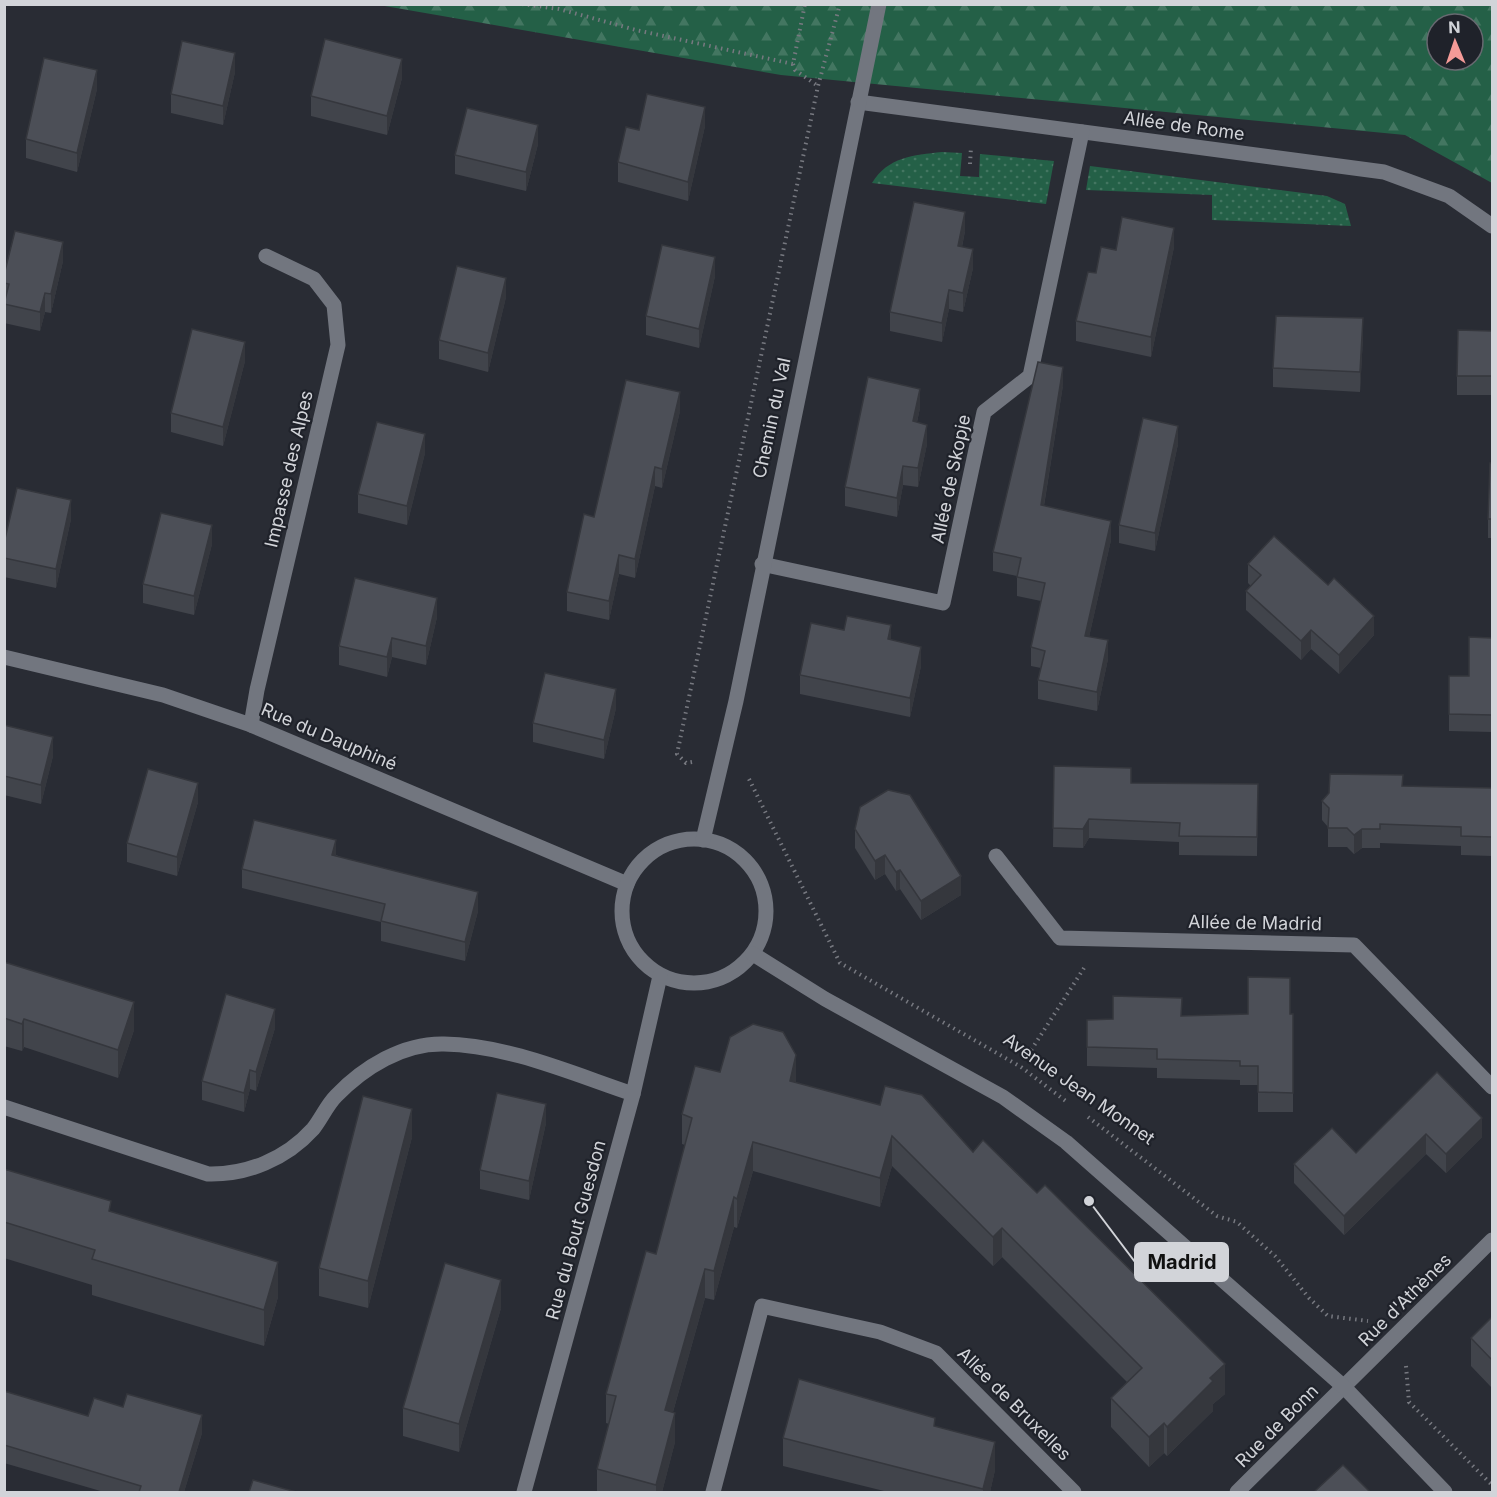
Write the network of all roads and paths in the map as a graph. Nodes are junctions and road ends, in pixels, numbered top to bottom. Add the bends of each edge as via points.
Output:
1 (522, 4) edge
2 (805, 4) edge
3 (840, 4) edge
4 (879, 4) edge
5 (793, 64) junction
6 (818, 86) junction
7 (858, 102) junction
8 (1082, 132) junction
9 (971, 143) dead end
10 (970, 164) dead end
11 (1492, 226) edge
12 (266, 256) dead end
13 (762, 564) junction
14 (4, 657) edge
15 (251, 725) junction
16 (686, 763) dead end
17 (744, 769) dead end
18 (703, 840) junction
19 (996, 856) dead end
20 (627, 884) junction
21 (1102, 939) junction
22 (753, 954) junction
23 (660, 976) junction
24 (1028, 1055) dead end
25 (1492, 1087) edge
26 (633, 1094) junction
27 (4, 1107) edge
28 (1075, 1108) dead end
29 (1084, 1114) dead end
30 (1492, 1240) edge
31 (1379, 1322) dead end
32 (1406, 1361) dead end
33 (1344, 1387) junction
34 (1492, 1485) edge
35 (524, 1492) edge
36 (713, 1492) edge
37 (1074, 1492) edge
38 (1237, 1492) edge
39 (1444, 1492) edge

1 - 5 path via 560,9
2 - 5 path
3 - 6 path
4 - 7 street, Chemin du Val
5 - 6 path via 795,70
6 - 16 path via 677,754
7 - 8 street, Allée de Rome
7 - 13 street, Chemin du Val
8 - 11 street, Allée de Rome via 1384,172 1449,196
8 - 13 street, Allée de Skopje via 1030,376 984,412 943,603
9 - 10 path
12 - 15 street, Impasse des Alpes via 314,279 334,305 338,345
13 - 18 street, Chemin du Val via 736,701
14 - 15 street, Rue du Dauphiné via 163,695
15 - 20 street, Rue du Dauphiné
17 - 28 path, Avenue Jean Monnet via 840,963 1021,1067
18 - 20 street via 684,840 659,848 642,861
18 - 22 street via 725,845 745,860 758,877 766,898 766,927
19 - 21 street, Allée de Madrid via 1060,938
20 - 23 street via 622,908 625,934 640,959
21 - 24 path
21 - 25 street, Allée de Madrid via 1354,945
22 - 23 street via 725,977 701,984
22 - 33 street via 825,999 1003,1098 1066,1142
23 - 26 street, Rue du Bout Guesdon
26 - 27 street via 531,1060 477,1048 443,1044 399,1052 369,1067 335,1096 312,1130 275,1160 233,1175 208,1174
26 - 35 street, Rue du Bout Guesdon
29 - 31 path, Avenue Jean Monnet via 1217,1215 1237,1222 1275,1256 1328,1316
30 - 33 street, Rue d'Athènes
32 - 34 path via 1409,1402
33 - 38 street, Rue de Bonn
33 - 39 street
36 - 37 street, Allée de Bruxelles via 762,1306 880,1332 936,1353

